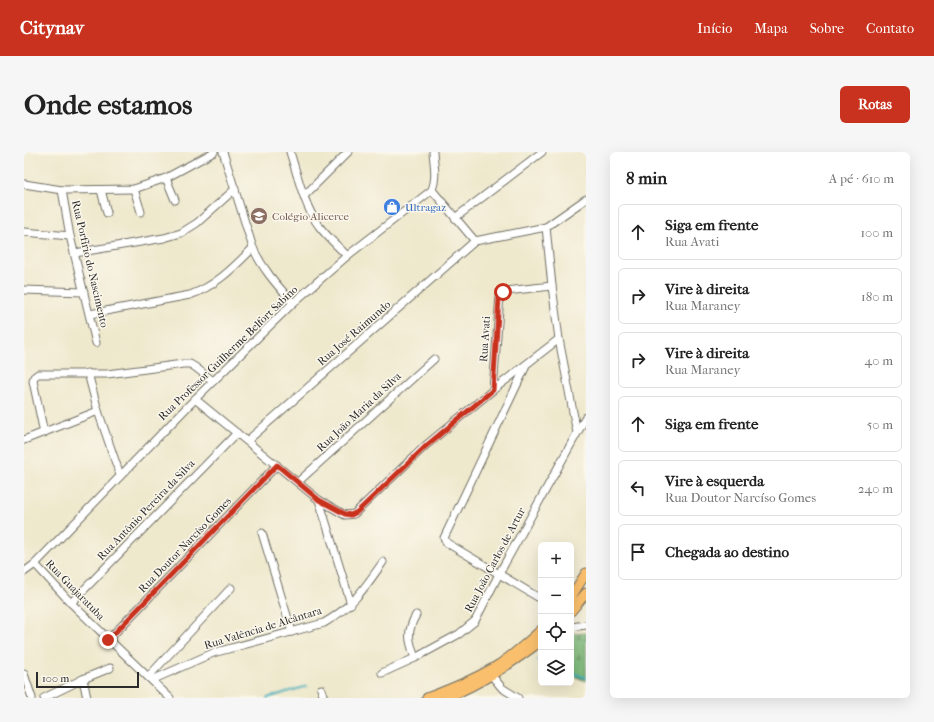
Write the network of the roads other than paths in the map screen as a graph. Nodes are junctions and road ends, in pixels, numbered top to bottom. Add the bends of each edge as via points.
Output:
1 (214, 152) edge
2 (223, 152) edge
3 (290, 152) edge
4 (348, 152) edge
5 (433, 152) edge
6 (542, 152) edge
7 (166, 178) junction
8 (24, 184) edge
9 (235, 188) junction
10 (134, 189) junction
11 (62, 190) junction
12 (101, 190) junction
13 (432, 190) junction
14 (305, 195) junction
15 (586, 199) edge
16 (175, 200) dead end
17 (141, 212) dead end
18 (107, 213) dead end
19 (455, 218) junction
20 (546, 227) junction
21 (24, 232) edge
22 (70, 236) junction
23 (475, 241) junction
24 (253, 248) junction
25 (75, 253) junction
26 (347, 256) junction
27 (552, 286) junction
28 (24, 290) edge
29 (84, 292) junction
30 (294, 303) junction
31 (90, 314) junction
32 (559, 339) junction
33 (96, 343) dead end
34 (434, 358) dead end
35 (525, 366) junction
36 (88, 373) junction
37 (213, 381) junction
38 (493, 390) junction
39 (195, 399) junction
40 (98, 411) junction
41 (586, 417) edge
42 (44, 433) junction
43 (237, 433) junction
44 (577, 433) junction
45 (24, 440) edge
46 (247, 441) junction
47 (277, 465) junction
48 (120, 475) junction
49 (298, 482) junction
50 (319, 500) junction
51 (262, 533) dead end
52 (383, 562) dead end
53 (35, 564) junction
54 (24, 572) edge
55 (586, 573) edge
56 (499, 574) junction
57 (231, 588) dead end
58 (574, 592) edge
59 (574, 594) edge
60 (586, 594) edge
61 (538, 597) edge
62 (71, 603) junction
63 (351, 604) junction
64 (574, 608) edge
65 (416, 615) dead end
66 (586, 625) edge
67 (574, 627) edge
68 (292, 632) junction
69 (538, 633) edge
70 (108, 640) junction
71 (538, 643) edge
72 (415, 658) junction
73 (110, 668) dead end
74 (382, 673) dead end
75 (24, 674) edge
76 (492, 676) junction
77 (150, 678) junction
78 (83, 679) junction
79 (321, 689) dead end
80 (32, 698) edge
81 (44, 698) edge
82 (87, 698) edge
83 (170, 698) edge
84 (324, 698) edge
85 (427, 698) edge
86 (446, 698) edge
87 (518, 698) edge

1 - 7 street
2 - 9 street
3 - 14 street
4 - 14 street
5 - 13 street via 436,175
6 - 19 street
7 - 10 street
7 - 16 street
8 - 11 street
9 - 24 street
9 - 25 street via 197,223 181,233
10 - 12 street
10 - 17 street
11 - 12 street
11 - 22 street, Rua Porfírio do Nascimento
12 - 18 street
13 - 19 street
13 - 26 street, Rua Professor Guilherme Belfort Sabino
14 - 26 street via 319,226
15 - 20 street
19 - 23 street
20 - 23 street
20 - 27 street
21 - 22 street
22 - 25 street, Rua Porfírio do Nascimento
23 - 46 street, Rua José Raimundo
24 - 30 street via 261,264
24 - 31 street via 215,283 199,292
25 - 29 street, Rua Porfírio do Nascimento
26 - 30 street, Rua Professor Guilherme Belfort Sabino
27 - 32 street
27 - 38 street, Rua Avati via 506,291 500,296
28 - 29 street
29 - 31 street, Rua Porfírio do Nascimento
30 - 37 street, Rua Professor Guilherme Belfort Sabino
31 - 33 street, Rua Porfírio do Nascimento
32 - 35 street
32 - 44 street
34 - 49 street, Rua João Maria da Silva
35 - 38 street
35 - 56 street via 444,536 447,543
36 - 37 street via 125,372 190,364
36 - 40 street
36 - 42 street via 38,374 34,377
37 - 39 street, Rua Professor Guilherme Belfort Sabino
38 - 50 street via 426,446 354,514 345,514
39 - 43 street
39 - 48 street, Rua Professor Guilherme Belfort Sabino
40 - 42 street
40 - 48 street
41 - 44 street, Rua João Carlos de Artur
42 - 45 street
43 - 46 street
43 - 62 street, Rua Antônio Pereira da Silva
44 - 56 street, Rua João Carlos de Artur
46 - 47 street
47 - 49 street
47 - 70 street, Rua Doutor Narcíso Gomes
48 - 53 street, Rua Professor Guilherme Belfort Sabino
49 - 50 street
50 - 63 street
51 - 68 street
52 - 63 street, Rua Valência de Alcântara
53 - 54 street, Rua Professor Guilherme Belfort Sabino
53 - 62 street, Rua Guajaratuba
55 - 58 main road
56 - 61 street
56 - 72 street, Rua João Carlos de Artur via 475,621 459,634
57 - 77 street
59 - 60 street
60 - 64 main road
62 - 70 street, Rua Guajaratuba
63 - 68 street, Rua Valência de Alcântara via 324,623
65 - 72 street via 408,638
66 - 67 street
68 - 77 street, Rua Valência de Alcântara via 213,653
69 - 85 main road via 499,664
70 - 77 street, Rua Guajaratuba
71 - 76 main road
72 - 74 street, Rua João Carlos de Artur
73 - 78 street
75 - 80 street
76 - 86 main road
76 - 87 street via 502,688
77 - 83 street, Rua Guajaratuba
78 - 81 street
78 - 82 street
79 - 84 street

